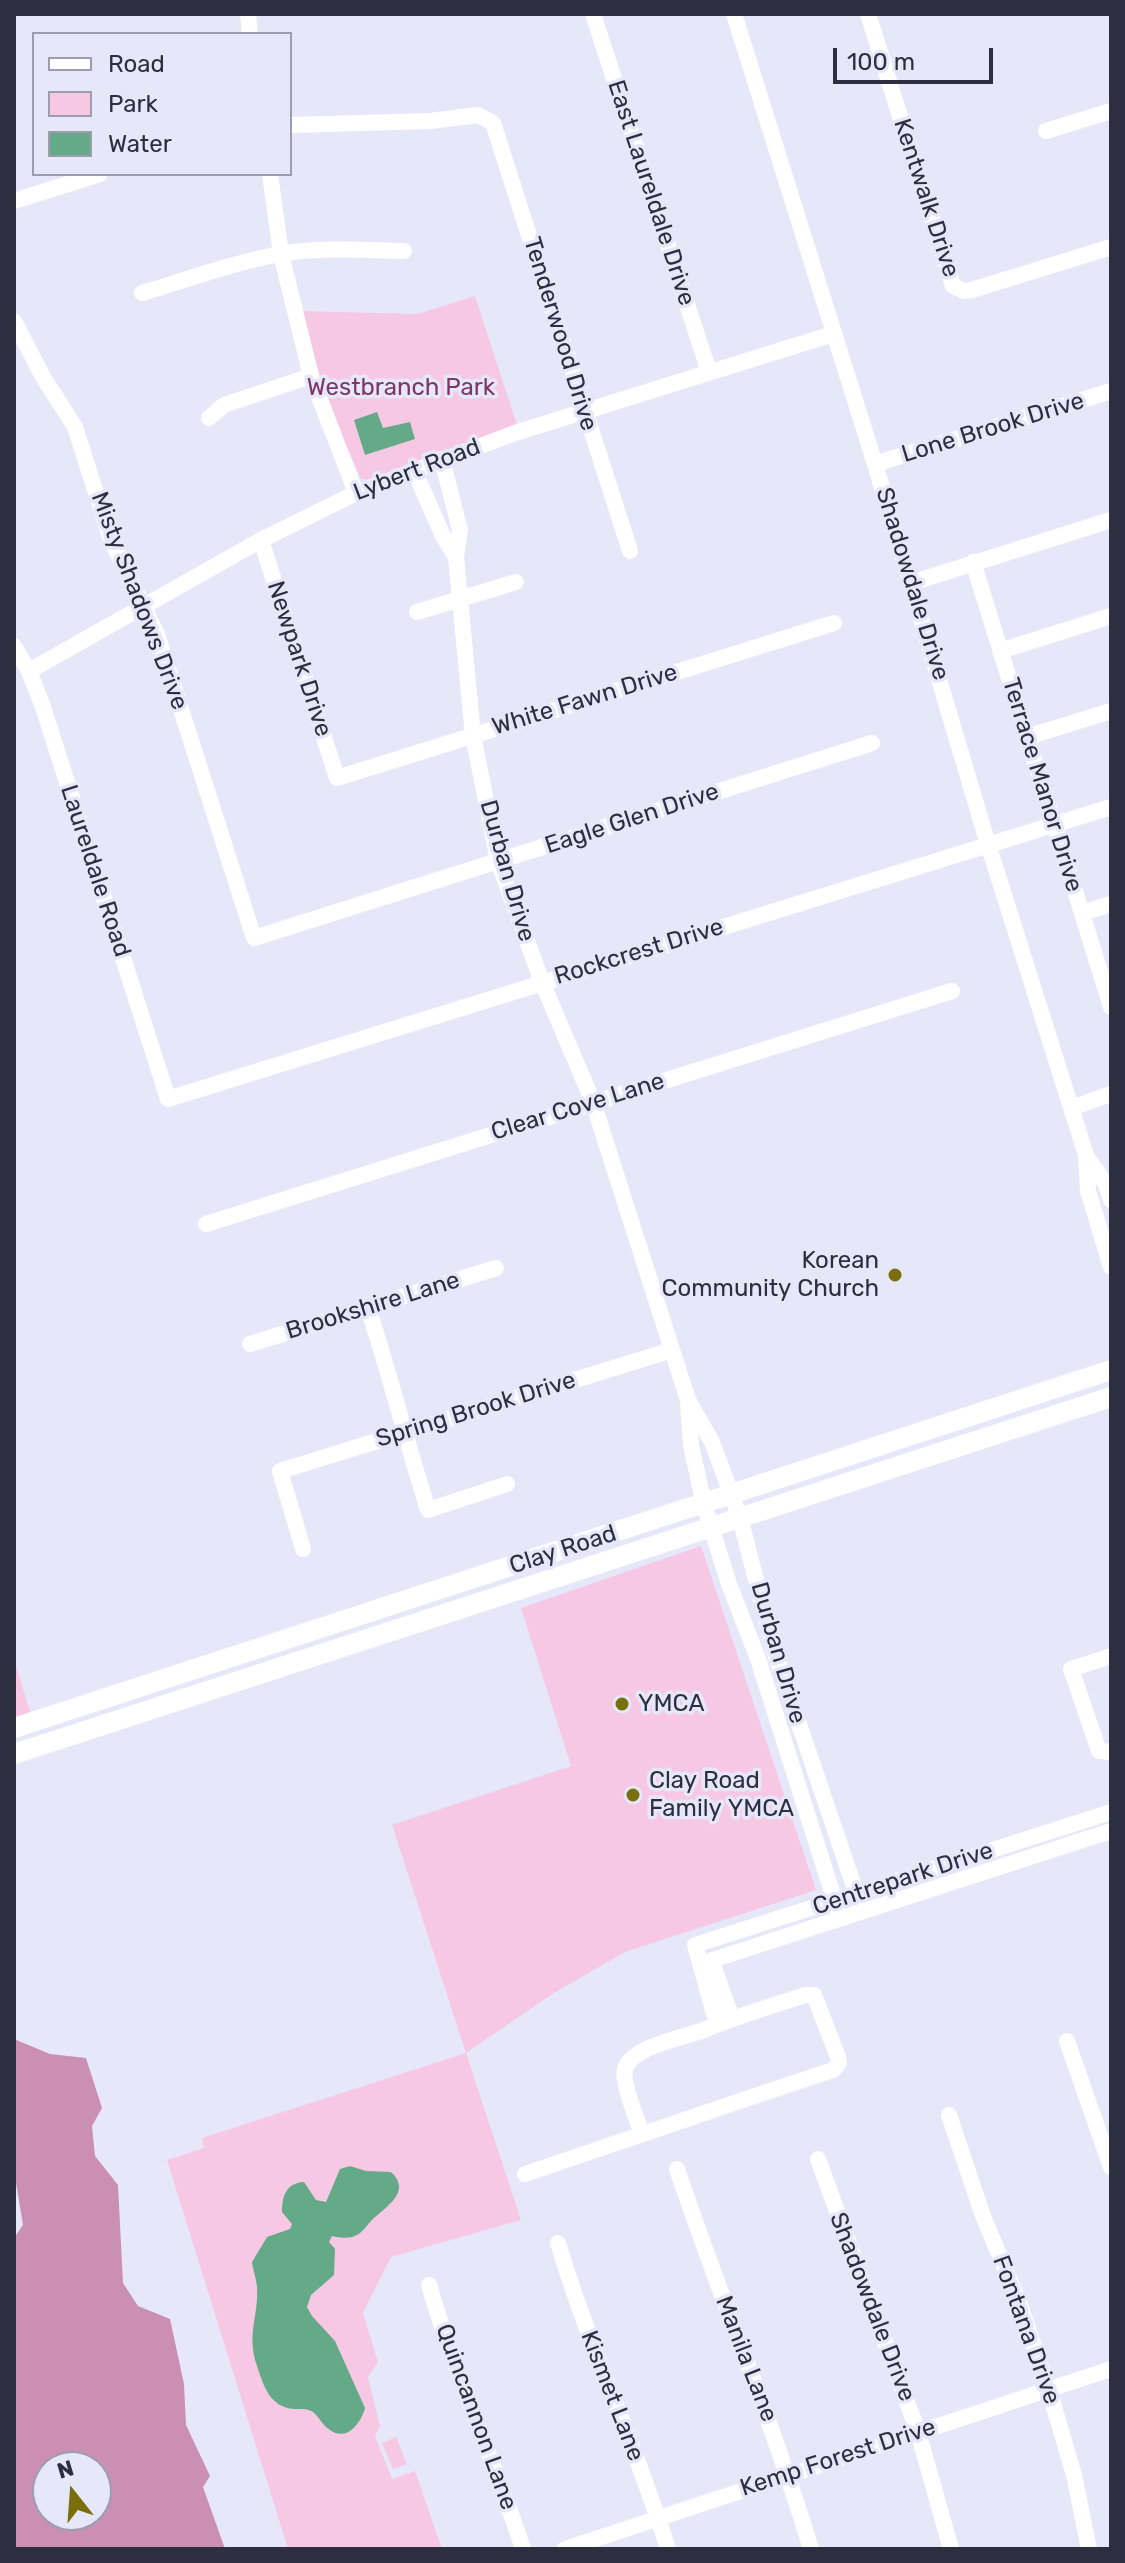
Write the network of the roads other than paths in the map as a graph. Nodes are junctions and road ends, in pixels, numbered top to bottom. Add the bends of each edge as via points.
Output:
1 (593, 14) edge
2 (734, 14) edge
3 (868, 14) edge
4 (1111, 111) edge
5 (292, 125) edge
6 (1046, 131) dead end
7 (94, 176) edge
8 (270, 176) edge
9 (14, 201) edge
10 (1111, 247) edge
11 (404, 251) dead end
12 (281, 254) junction
13 (142, 293) dead end
14 (14, 321) edge
15 (833, 334) junction
16 (709, 372) junction
17 (311, 376) junction
18 (1111, 391) edge
19 (584, 412) junction
20 (209, 418) dead end
21 (442, 459) junction
22 (875, 464) junction
23 (414, 470) junction
24 (356, 493) junction
25 (1111, 520) edge
26 (261, 540) junction
27 (630, 551) dead end
28 (456, 557) junction
29 (973, 562) junction
30 (516, 582) dead end
31 (911, 583) junction
32 (461, 599) junction
33 (143, 608) junction
34 (417, 612) dead end
35 (1111, 616) edge
36 (834, 623) dead end
37 (14, 646) edge
38 (1000, 651) junction
39 (29, 671) junction
40 (1111, 711) edge
41 (473, 736) junction
42 (1027, 737) junction
43 (872, 743) dead end
44 (337, 778) joint
45 (1111, 807) edge
46 (1054, 825) junction
47 (988, 844) junction
48 (498, 861) junction
49 (1111, 904) edge
50 (1082, 913) junction
51 (254, 938) joint
52 (542, 982) junction
53 (952, 991) dead end
54 (1110, 1002) edge
55 (1111, 1094) edge
56 (168, 1099) joint
57 (593, 1102) junction
58 (1071, 1108) junction
59 (1086, 1155) junction
60 (1111, 1200) edge
61 (206, 1224) dead end
62 (1111, 1267) edge
63 (496, 1268) dead end
64 (368, 1308) junction
65 (250, 1344) dead end
66 (672, 1350) junction
67 (1111, 1370) edge
68 (1111, 1397) edge
69 (688, 1400) junction
70 (404, 1431) junction
71 (881, 1447) junction
72 (887, 1470) junction
73 (507, 1484) dead end
74 (732, 1496) junction
75 (704, 1505) junction
76 (740, 1518) junction
77 (711, 1526) junction
78 (303, 1549) dead end
79 (533, 1559) junction
80 (539, 1583) junction
81 (357, 1616) junction
82 (365, 1640) junction
83 (1111, 1656) edge
84 (194, 1668) junction
85 (204, 1692) junction
86 (48, 1717) junction
87 (14, 1728) edge
88 (56, 1740) junction
89 (1105, 1752) edge
90 (14, 1754) edge
91 (1111, 1812) edge
92 (1111, 1831) edge
93 (1006, 1854) junction
94 (859, 1902) junction
95 (837, 1909) junction
96 (706, 1962) junction
97 (723, 2020) junction
98 (1067, 2041) dead end
99 (949, 2115) dead end
100 (642, 2134) junction
101 (818, 2159) dead end
102 (1111, 2167) edge
103 (677, 2169) dead end
104 (525, 2174) dead end
105 (558, 2243) dead end
106 (429, 2285) dead end
107 (1111, 2369) edge
108 (1049, 2390) junction
109 (918, 2432) junction
110 (788, 2474) junction
111 (658, 2519) junction
112 (523, 2549) edge
113 (565, 2549) edge
114 (668, 2549) edge
115 (811, 2549) edge
116 (951, 2549) edge
117 (1089, 2549) edge

1 - 16 street, East Laureldale Drive
2 - 15 street, Shadowdale Drive
3 - 10 street, Kentwalk Drive via 949,278 958,290
4 - 6 street
5 - 19 street, Tenderwood Drive via 478,115 488,119 496,129
7 - 9 street
8 - 12 street
11 - 12 street
12 - 13 street
12 - 17 street
14 - 33 street, Misty Shadows Drive via 75,427 111,540
15 - 16 street, Lybert Road
15 - 22 street, Shadowdale Drive
16 - 19 street, Lybert Road
17 - 20 street via 224,405
17 - 24 street
18 - 22 street, Lone Brook Drive
19 - 21 street, Lybert Road
19 - 27 street, Tenderwood Drive
21 - 23 street, Lybert Road
21 - 28 street, Durban Drive via 460,530
22 - 31 street, Shadowdale Drive
23 - 24 street, Lybert Road
23 - 28 street, Durban Drive
24 - 26 street, Lybert Road
25 - 29 street
26 - 33 street, Lybert Road
26 - 44 street, Newpark Drive
28 - 32 street, Durban Drive
29 - 31 street
29 - 38 street, Terrace Manor Drive
30 - 32 street
31 - 47 street, Shadowdale Drive
32 - 34 street
32 - 41 street, Durban Drive
33 - 39 street, Lybert Road
33 - 51 street, Misty Shadows Drive via 157,634
35 - 38 street
36 - 41 street, White Fawn Drive
37 - 39 street, Laureldale Road
38 - 42 street, Terrace Manor Drive
39 - 56 street, Laureldale Road
40 - 42 street
41 - 44 street, White Fawn Drive
41 - 48 street, Durban Drive
42 - 46 street, Terrace Manor Drive
43 - 48 street, Eagle Glen Drive
45 - 46 street, Rockcrest Drive
46 - 47 street, Rockcrest Drive
46 - 50 street, Terrace Manor Drive
47 - 52 street, Rockcrest Drive
47 - 58 street, Shadowdale Drive
48 - 51 street, Eagle Glen Drive
48 - 52 street, Durban Drive
49 - 50 street
50 - 54 street, Terrace Manor Drive
52 - 56 street, Rockcrest Drive
52 - 57 street, Durban Drive
53 - 57 street, Clear Cove Lane
55 - 58 street
57 - 61 street, Clear Cove Lane
57 - 66 street, Durban Drive
58 - 59 street, Shadowdale Drive
59 - 60 street, Shadowdale Drive
59 - 62 street, Shadowdale Drive via 1088,1191
63 - 64 street, Brookshire Lane
64 - 65 street, Brookshire Lane
64 - 70 street
66 - 69 street, Durban Drive
66 - 70 street, Spring Brook Drive
67 - 71 main road, Clay Road
68 - 72 main road, Clay Road
69 - 74 street, Durban Drive via 712,1442
69 - 75 street, Durban Drive
70 - 73 street via 428,1510
70 - 78 street, Spring Brook Drive via 280,1471
71 - 72 main road
71 - 74 main road, Clay Road
72 - 76 main road, Clay Road
74 - 75 main road, Clay Road
74 - 76 street, Durban Drive
75 - 77 street, Durban Drive
75 - 79 main road, Clay Road
76 - 77 main road, Clay Road
76 - 94 street, Durban Drive via 784,1683
77 - 80 main road, Clay Road
77 - 95 street, Durban Drive
79 - 80 main road
79 - 81 main road, Clay Road
80 - 82 main road, Clay Road
81 - 82 main road
81 - 84 main road, Clay Road
82 - 85 main road, Clay Road
83 - 89 street via 1071,1669
84 - 85 main road
84 - 86 main road, Clay Road
85 - 88 main road, Clay Road
86 - 87 main road, Clay Road
86 - 88 main road
88 - 90 main road, Clay Road
91 - 93 street, Centrepark Drive
92 - 93 street, Centrepark Drive
93 - 94 street, Centrepark Drive
94 - 95 street, Centrepark Drive
95 - 96 street, Centrepark Drive
95 - 96 street, Centrepark Drive via 695,1945
96 - 97 street via 716,1993 715,2017
97 - 100 street via 643,2051 625,2069
97 - 100 street via 814,1995 839,2063 833,2070
98 - 102 street
99 - 108 street, Fontana Drive
100 - 104 street
101 - 109 street, Shadowdale Drive
103 - 110 street, Manila Lane
105 - 111 street, Kismet Lane
106 - 112 street, Quincannon Lane
107 - 108 street, Kemp Forest Drive
108 - 109 street, Kemp Forest Drive
108 - 117 street, Fontana Drive
109 - 110 street, Kemp Forest Drive
109 - 116 street, Shadowdale Drive
110 - 111 street, Kemp Forest Drive
110 - 115 street, Manila Lane
111 - 113 street, Kemp Forest Drive
111 - 114 street, Kismet Lane

